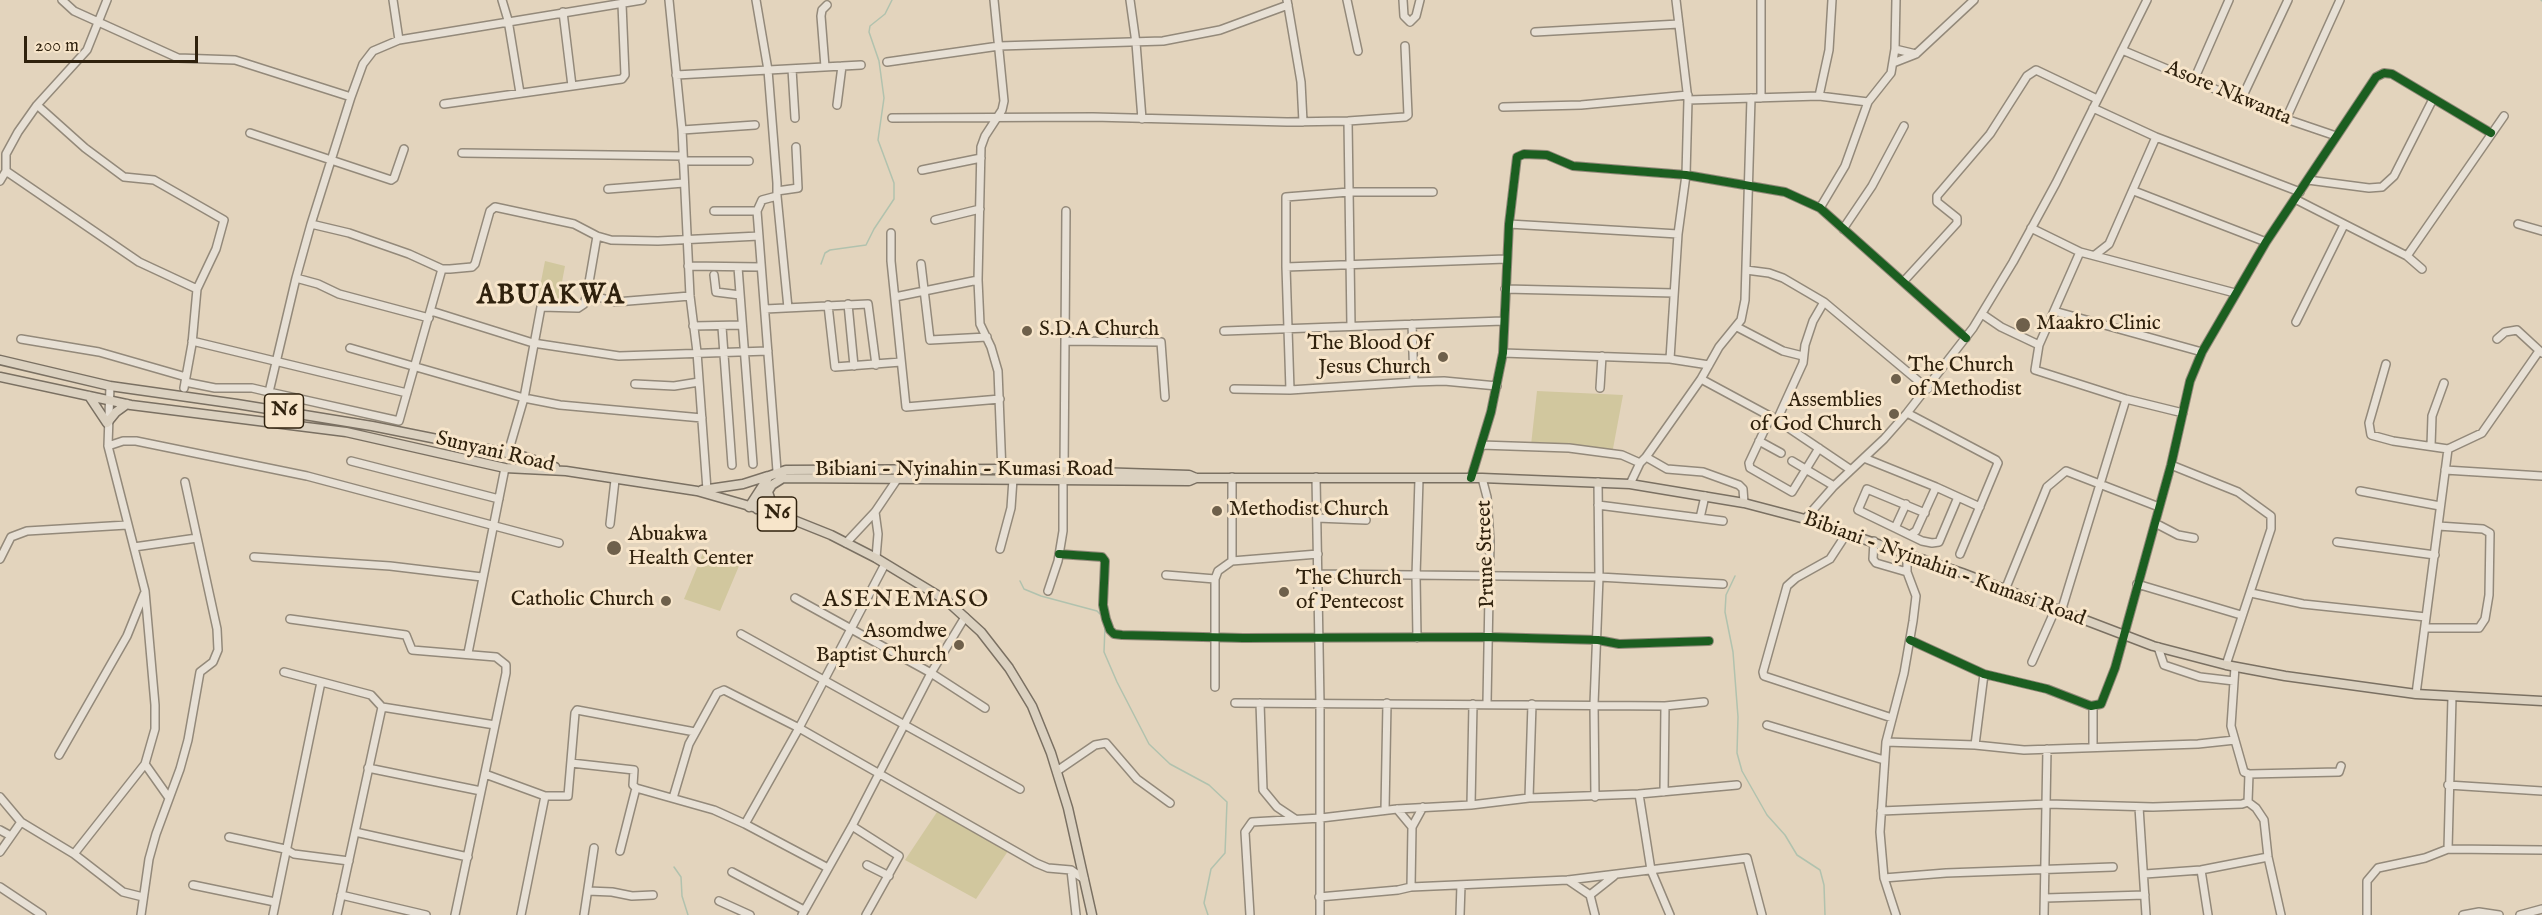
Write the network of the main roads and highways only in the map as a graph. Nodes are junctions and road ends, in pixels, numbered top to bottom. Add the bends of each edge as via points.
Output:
1 (0, 360) edge
2 (0, 377) edge
3 (89, 396) junction
4 (127, 404) junction
5 (566, 471) junction
6 (769, 476) junction
7 (1064, 476) junction
8 (697, 491) junction
9 (768, 492) junction
10 (753, 508) junction
11 (775, 514) junction
12 (2542, 701) edge
13 (1092, 915) edge

1 - 5 main road, Sunyani Road / N6 via 110,386 372,426 508,453
2 - 3 main road, Sunyani Road / N6
3 - 4 main road, Sunyani Road / N6
3 - 4 main road via 107,423
4 - 5 main road, Sunyani Road / N6 via 346,432 505,468
5 - 8 main road, N6
6 - 7 main road, Bibiani - Nyinahin - Kumasi Road via 777,471 1002,469
6 - 8 main road
6 - 10 main road
7 - 9 main road, Bibiani - Nyinahin - Kumasi Road via 783,478
7 - 12 main road, Bibiani - Nyinahin - Kumasi Road via 1482,478 1630,484 1744,503 1805,519 1907,553 2123,635 2230,666 2416,694
8 - 10 main road, N6
9 - 10 main road, Bibiani - Nyinahin - Kumasi Road
9 - 11 main road
10 - 11 main road, N6
11 - 13 main road, N6 via 876,558 947,601 981,632 1017,678 1037,718 1057,771

